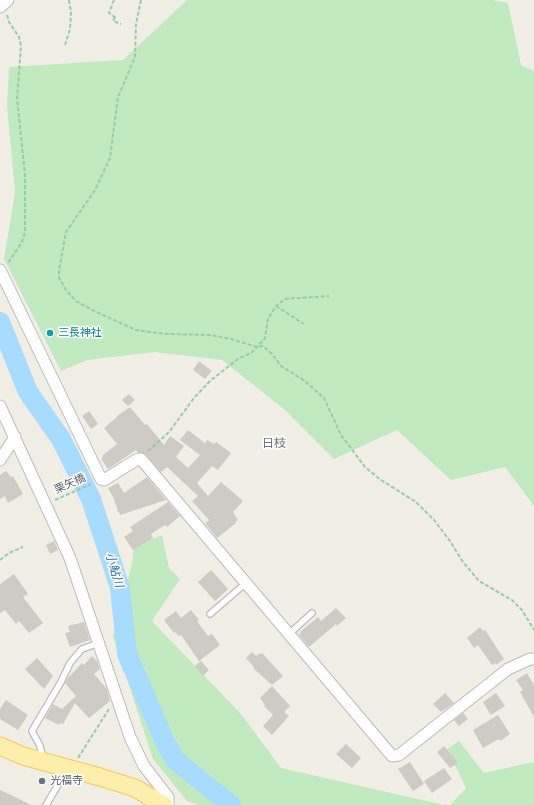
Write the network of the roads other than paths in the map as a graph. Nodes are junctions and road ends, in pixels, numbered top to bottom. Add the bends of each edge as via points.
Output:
1 (8, 0) edge
2 (2, 9) edge
3 (1, 272) edge
4 (0, 406) edge
5 (15, 437) junction
6 (0, 460) edge
7 (246, 583) junction
8 (312, 613) dead end
9 (210, 614) dead end
10 (289, 634) junction
11 (99, 643) junction
12 (534, 659) edge
13 (0, 746) edge
14 (43, 762) junction
15 (68, 768) junction
16 (46, 805) edge
17 (164, 805) edge
18 (168, 805) edge

1 - 2 street
3 - 7 street via 101,479 104,480 141,459
4 - 5 street
5 - 6 street
5 - 11 street via 70,558
7 - 9 lane
7 - 10 street
8 - 10 lane
10 - 12 street via 392,756 399,756 508,669
11 - 14 lane via 82,649 70,663 62,682 32,730 40,746
11 - 18 street via 130,737 144,766 168,797
13 - 14 main road
14 - 15 main road
15 - 16 lane
15 - 17 main road via 135,788

